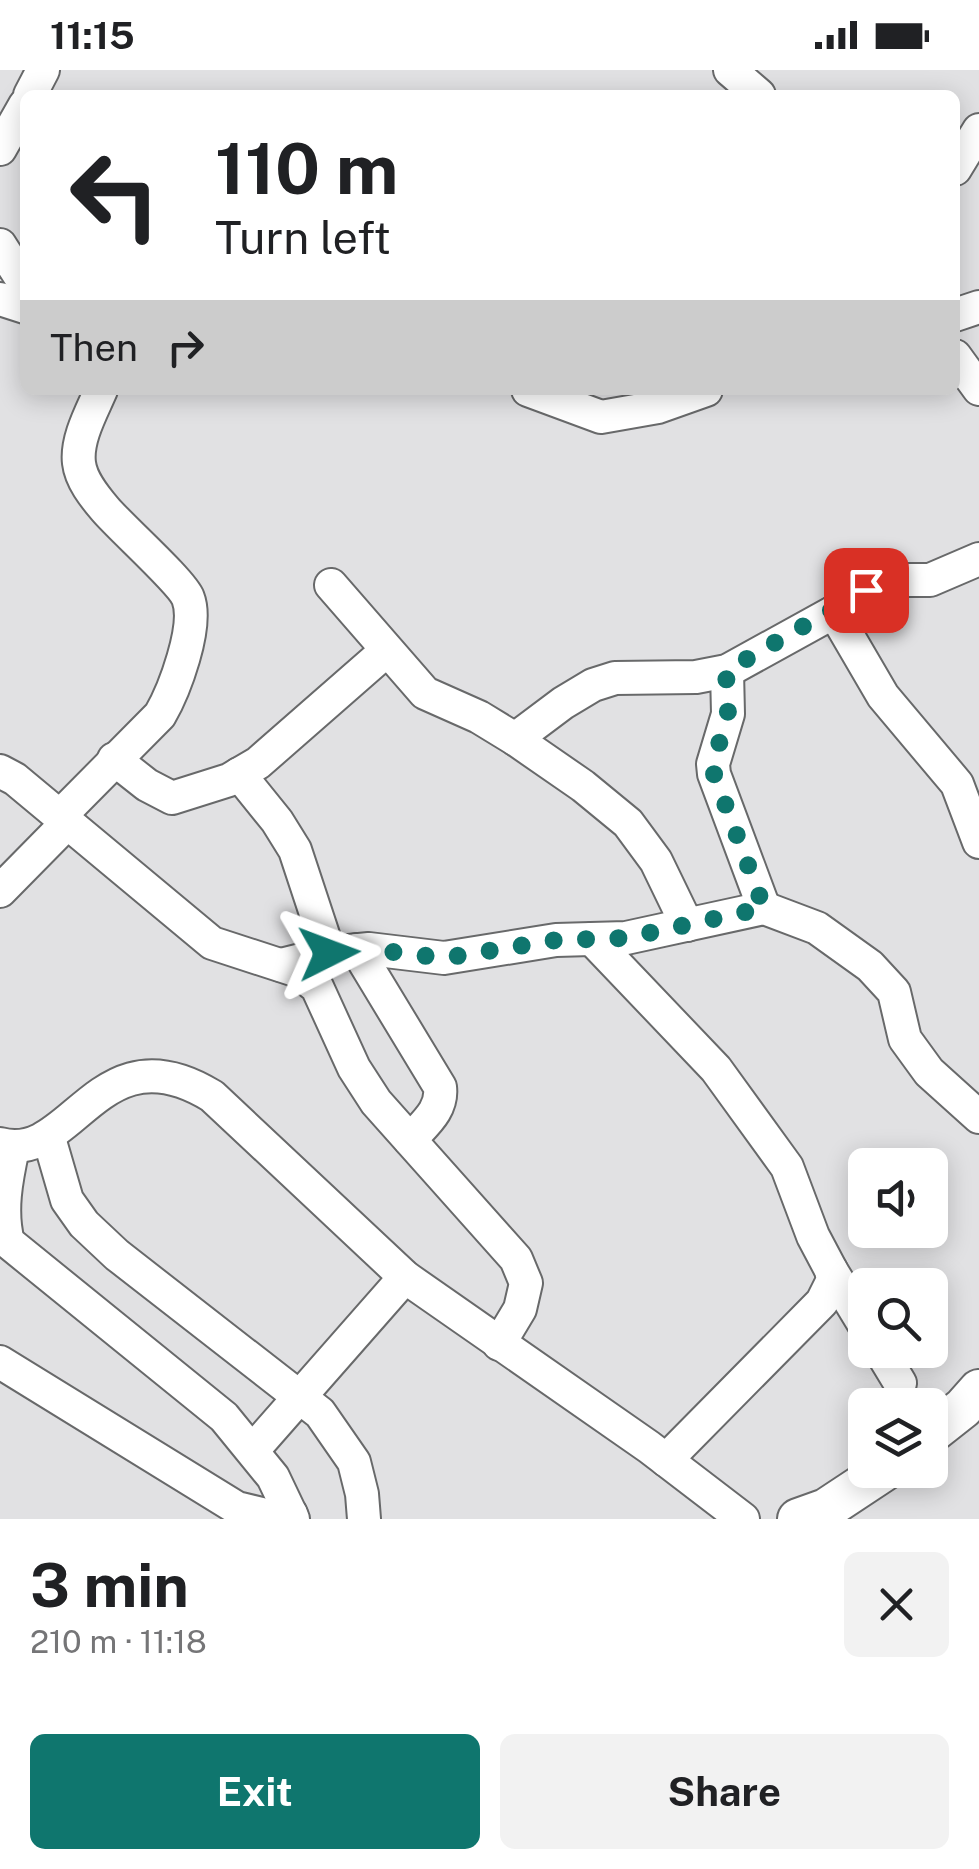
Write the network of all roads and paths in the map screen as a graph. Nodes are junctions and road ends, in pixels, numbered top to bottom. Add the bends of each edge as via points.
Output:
1 (730, 70) edge
2 (753, 90) edge
3 (20, 114) edge
4 (979, 130) edge
5 (0, 149) edge
6 (960, 162) edge
7 (0, 244) edge
8 (20, 276) edge
9 (960, 363) edge
10 (979, 389) edge
11 (99, 395) edge
12 (541, 395) edge
13 (692, 395) edge
14 (979, 559) edge
15 (330, 585) dead end
16 (834, 612) junction
17 (386, 651) junction
18 (726, 671) junction
19 (515, 739) junction
20 (114, 759) junction
21 (0, 771) edge
22 (239, 774) junction
23 (63, 820) junction
24 (979, 842) edge
25 (0, 891) edge
26 (764, 908) junction
27 (688, 926) junction
28 (592, 938) junction
29 (343, 952) junction
30 (281, 965) junction
31 (979, 1117) edge
32 (49, 1138) junction
33 (410, 1140) junction
34 (7, 1146) edge
35 (832, 1270) junction
36 (405, 1276) junction
37 (848, 1297) edge
38 (499, 1344) junction
39 (0, 1362) edge
40 (891, 1368) edge
41 (900, 1383) dead end
42 (979, 1390) edge
43 (301, 1395) junction
44 (948, 1419) edge
45 (253, 1450) junction
46 (666, 1460) junction
47 (858, 1488) edge
48 (292, 1516) edge
49 (364, 1519) edge
50 (743, 1519) edge
51 (798, 1519) edge

1 - 2 street
3 - 5 street
4 - 6 street
7 - 8 street
9 - 10 street
11 - 20 street via 80,446 85,481 188,596 190,609 170,698
12 - 13 street via 600,417
14 - 16 street via 930,580 894,580 866,590
15 - 17 street
16 - 18 street
16 - 24 street via 883,696 957,784
17 - 19 street via 424,693
17 - 22 street
18 - 19 street via 604,681
18 - 26 street via 728,714 714,774
19 - 27 street via 628,824 656,861
20 - 22 street via 172,798
20 - 23 street
21 - 23 street
22 - 29 street via 295,850
23 - 25 street
23 - 30 street via 212,943
26 - 27 street
26 - 31 street via 817,928 870,966 894,992 905,1039 929,1072
27 - 28 street
28 - 29 street via 444,958
28 - 35 street via 716,1069 761,1127 787,1167
29 - 30 street
29 - 33 street via 440,1086 435,1112
30 - 33 street via 317,987 354,1068
32 - 34 street
32 - 36 street via 112,1085 147,1077 191,1083
32 - 43 street via 66,1200 84,1224
33 - 38 street via 516,1259 526,1283 520,1309
34 - 45 street via 0,1224 8,1242 224,1417
35 - 37 street
35 - 46 street via 822,1302
36 - 38 street
36 - 43 street
38 - 46 street
39 - 48 street via 236,1508
40 - 41 street
42 - 44 main road
43 - 45 street
43 - 49 street via 354,1462
45 - 48 street
46 - 50 street
47 - 51 main road

